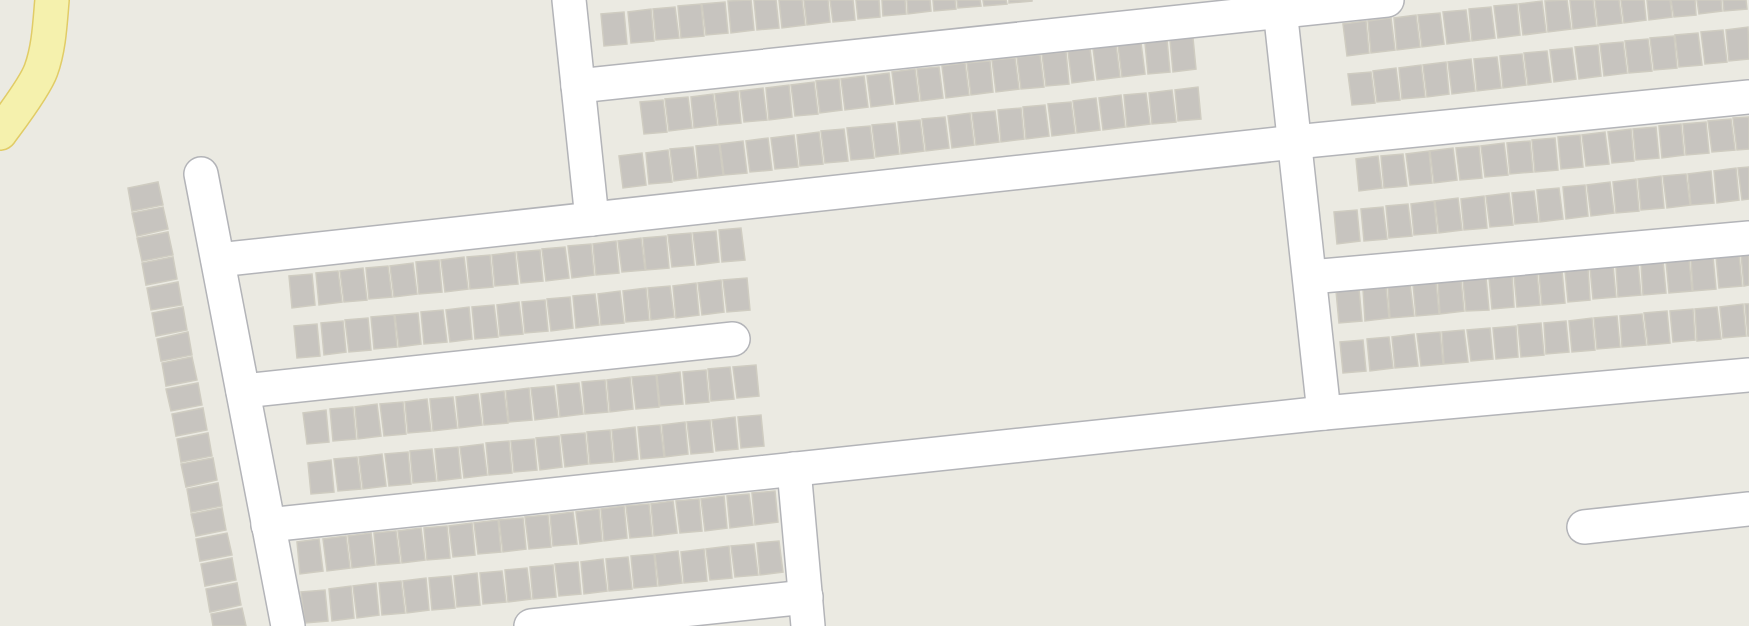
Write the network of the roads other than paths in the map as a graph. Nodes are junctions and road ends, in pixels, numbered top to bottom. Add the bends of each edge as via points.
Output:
1 (52, 0) edge
2 (569, 0) edge
3 (1387, 0) edge
4 (1280, 6) edge
5 (578, 86) junction
6 (1749, 97) edge
7 (0, 133) edge
8 (1295, 142) junction
9 (201, 174) dead end
10 (592, 219) junction
11 (1749, 238) edge
12 (218, 260) junction
13 (1310, 277) junction
14 (733, 339) dead end
15 (1749, 375) edge
16 (243, 391) junction
17 (1324, 413) junction
18 (794, 469) junction
19 (1749, 509) edge
20 (268, 525) junction
21 (1584, 526) dead end
22 (807, 612) edge
23 (288, 626) edge
24 (531, 626) edge

1 - 7 main road via 41,71
2 - 5 street
3 - 4 street
4 - 5 street
4 - 8 street
5 - 10 street
6 - 8 street
8 - 10 street
8 - 13 street
9 - 12 street
10 - 12 street
11 - 13 street
12 - 16 street
13 - 17 street
14 - 16 street
15 - 17 street
16 - 20 street
17 - 18 street
18 - 20 street
18 - 22 street
19 - 21 street
20 - 23 street
22 - 24 street

